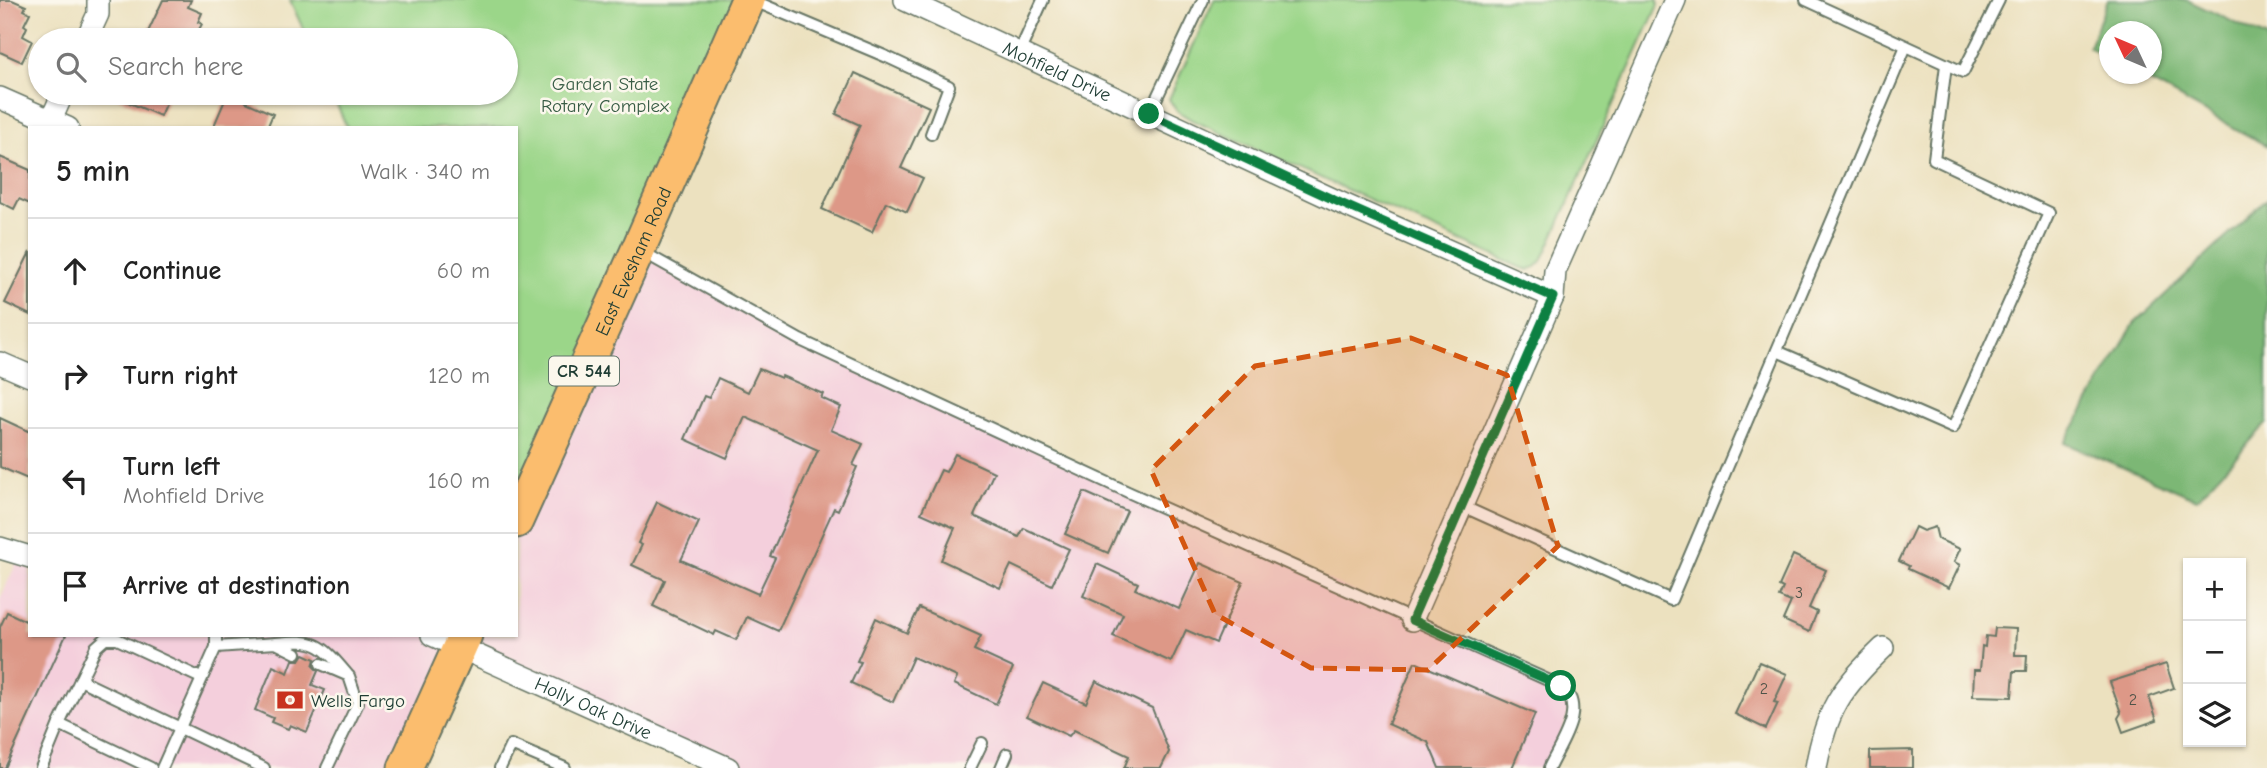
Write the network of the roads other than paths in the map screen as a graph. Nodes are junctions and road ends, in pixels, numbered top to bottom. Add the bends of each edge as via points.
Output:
1 (98, 0) edge
2 (750, 0) edge
3 (905, 0) edge
4 (1043, 0) edge
5 (1203, 0) edge
6 (1675, 0) edge
7 (1806, 0) edge
8 (1999, 0) edge
9 (92, 28) edge
10 (1906, 46) junction
11 (1019, 53) junction
12 (1946, 65) junction
13 (0, 98) edge
14 (61, 105) edge
15 (1149, 114) junction
16 (59, 124) edge
17 (931, 134) dead end
18 (638, 250) junction
19 (1553, 297) junction
20 (1777, 351) junction
21 (0, 363) edge
22 (28, 375) edge
23 (1462, 506) junction
24 (518, 517) edge
25 (0, 548) edge
26 (28, 556) edge
27 (1412, 620) junction
28 (216, 637) edge
29 (452, 639) edge
30 (276, 643) junction
31 (216, 648) junction
32 (1883, 648) dead end
33 (296, 653) dead end
34 (321, 664) dead end
35 (349, 676) junction
36 (201, 678) junction
37 (80, 680) junction
38 (59, 724) junction
39 (180, 727) junction
40 (982, 743) dead end
41 (1007, 754) dead end
42 (43, 767) edge
43 (150, 768) edge
44 (162, 768) edge
45 (264, 768) edge
46 (327, 768) edge
47 (405, 768) edge
48 (500, 768) edge
49 (565, 768) edge
50 (728, 768) edge
51 (970, 768) edge
52 (1000, 768) edge
53 (1549, 768) edge
54 (1816, 768) edge

1 - 9 street
2 - 17 lane via 949,86
2 - 18 main road, East Evesham Road / CR 544
3 - 11 street, Mohfield Drive
4 - 11 lane
5 - 15 lane
6 - 19 street via 1555,271
7 - 10 lane
8 - 12 lane via 1963,72
10 - 12 lane
10 - 20 lane
11 - 15 street, Mohfield Drive
12 - 20 lane via 1934,159 2049,213 1953,428
13 - 16 street
14 - 16 street
15 - 19 street, Mohfield Drive
18 - 24 main road, East Evesham Road / CR 544
18 - 27 lane via 800,340
19 - 23 street
20 - 23 lane via 1671,600
21 - 22 street
23 - 27 street
25 - 26 street
27 - 53 lane via 1568,692 1574,712
28 - 31 lane
29 - 47 main road
29 - 50 street, Holly Oak Drive
30 - 31 lane
30 - 33 lane
30 - 35 lane via 303,640 327,650
31 - 36 lane
32 - 54 street via 1838,698 1822,736
34 - 35 lane
35 - 46 lane via 358,703
36 - 37 lane via 111,638 96,646
36 - 39 lane
37 - 38 lane
37 - 39 lane
38 - 42 lane
38 - 43 lane
39 - 44 lane
39 - 45 lane
40 - 51 lane
41 - 52 lane
48 - 49 lane via 511,745

